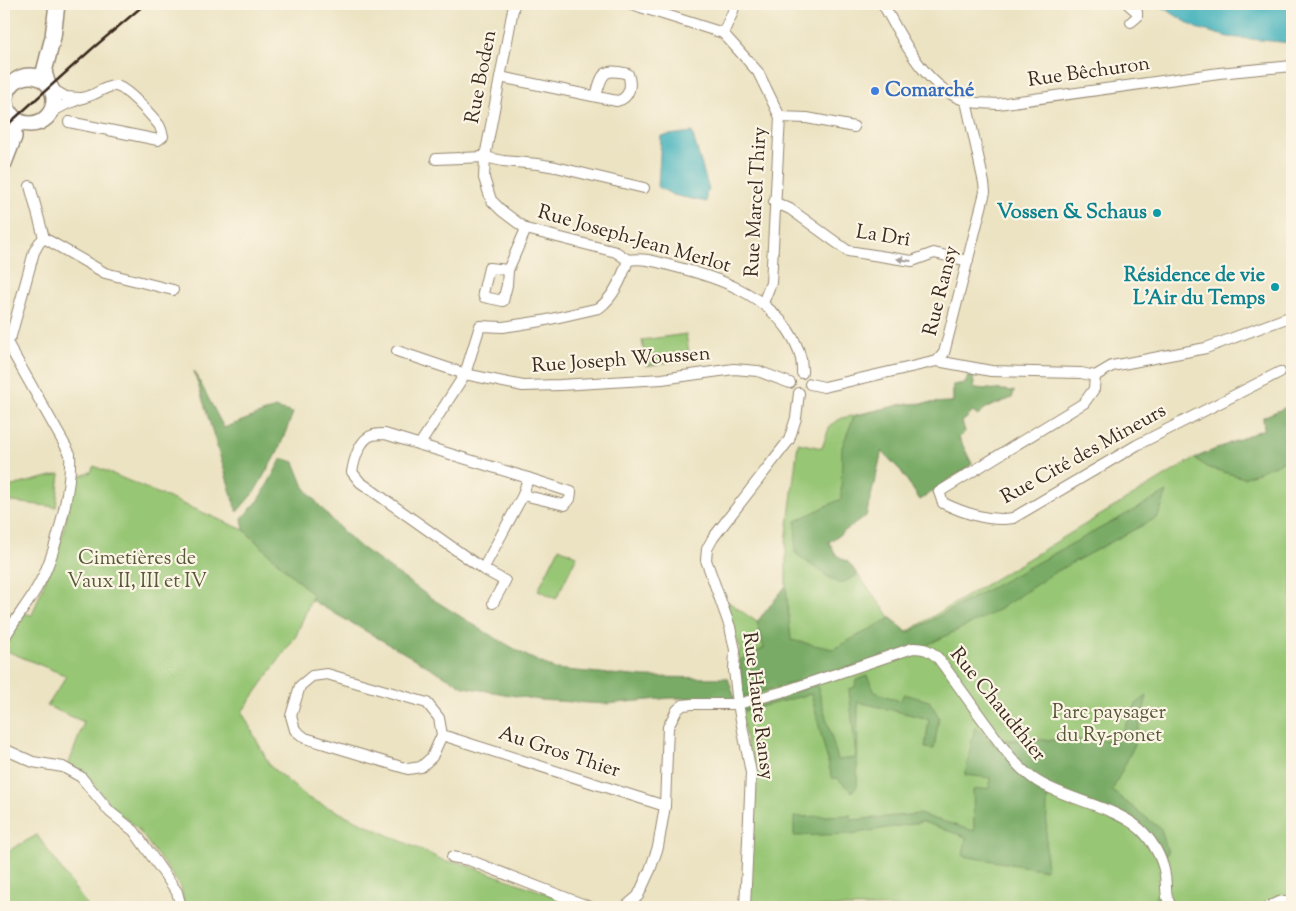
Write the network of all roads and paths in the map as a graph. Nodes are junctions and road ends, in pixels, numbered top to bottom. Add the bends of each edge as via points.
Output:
1 (57, 4) edge
2 (514, 4) edge
3 (631, 4) edge
4 (735, 4) edge
5 (883, 4) edge
6 (1128, 4) edge
7 (1131, 22) dead end
8 (722, 33) junction
9 (48, 53) junction
10 (1292, 66) edge
11 (25, 76) junction
12 (500, 77) junction
13 (49, 86) junction
14 (596, 96) dead end
15 (81, 98) junction
16 (5, 100) edge
17 (966, 101) junction
18 (48, 115) junction
19 (780, 117) junction
20 (14, 118) junction
21 (69, 122) dead end
22 (30, 124) junction
23 (854, 127) dead end
24 (14, 136) junction
25 (484, 157) junction
26 (436, 159) dead end
27 (4, 163) edge
28 (30, 186) dead end
29 (644, 188) dead end
30 (774, 202) junction
31 (526, 229) junction
32 (44, 238) junction
33 (628, 260) junction
34 (968, 261) junction
35 (508, 270) dead end
36 (173, 290) dead end
37 (763, 303) junction
38 (1292, 316) edge
39 (5, 339) edge
40 (398, 351) dead end
41 (937, 361) junction
42 (1280, 372) dead end
43 (802, 373) junction
44 (465, 374) junction
45 (1095, 376) junction
46 (790, 383) junction
47 (810, 384) junction
48 (799, 393) junction
49 (420, 444) junction
50 (528, 478) junction
51 (523, 495) junction
52 (483, 569) junction
53 (493, 603) dead end
54 (4, 638) edge
55 (738, 704) junction
56 (442, 734) junction
57 (4, 749) edge
58 (665, 806) junction
59 (452, 857) dead end
60 (1292, 903) edge
61 (181, 907) edge
62 (590, 907) edge
63 (625, 907) edge
64 (745, 907) edge
65 (1172, 907) edge
66 (1268, 907) edge

1 - 9 main road
2 - 12 street, Rue Boden
3 - 8 street
4 - 8 street
5 - 17 street via 924,72
6 - 7 street via 1137,12 1137,17
8 - 19 street, Rue Marcel Thiry via 758,72
9 - 11 main road via 34,72
9 - 13 main road via 44,72
10 - 17 street, Rue Bêchuron via 1216,73 998,104
11 - 13 main road via 38,77
11 - 16 main road via 12,85
12 - 14 street
12 - 25 street, Rue Boden
13 - 15 street via 66,97
13 - 18 main road via 54,101
15 - 18 street
15 - 21 street via 110,87 122,88 159,126 163,136 158,140
16 - 20 main road
17 - 34 street, Rue Ransy via 985,192
18 - 22 main road
19 - 23 street via 807,118
19 - 30 street, Rue Marcel Thiry
20 - 22 main road
20 - 24 main road
22 - 24 main road
24 - 27 main road
25 - 26 street
25 - 29 street via 556,166
25 - 31 street, Rue Joseph-Jean Merlot via 484,178 491,200
28 - 32 street
34 -> 30 street, La Drî via 934,253 912,261 848,251 790,209
30 - 37 street, Rue Marcel Thiry via 771,283
31 - 33 street, Rue Joseph-Jean Merlot via 616,252
31 - 35 street
32 - 36 street via 104,273
32 - 39 street via 34,252 12,336
33 - 37 street, Rue Joseph-Jean Merlot via 641,258 705,275
33 - 44 street via 623,277 599,308 504,327 480,326
34 - 41 street, Rue Ransy via 944,353
37 - 43 street, Rue Joseph-Jean Merlot via 797,343
38 - 45 street via 1206,348 1112,366
39 - 54 street via 70,454 71,471 58,536 41,582
40 - 44 street, Rue Joseph Woussen
41 - 45 street via 991,371
41 - 47 street, Rue Ransy via 824,387
42 - 45 street, Rue Cité des Mineurs via 1137,445 1013,518 1004,520 971,514 943,503 939,492 1084,403 1094,389
43 - 46 street via 794,375
43 - 47 street
44 - 46 street, Rue Joseph Woussen via 523,386 560,386 748,369
44 - 49 street
46 - 48 street via 793,391
47 - 48 street via 807,390
48 - 55 street, Rue Haute Ransy via 789,440 707,549 709,572 730,627 735,650
49 - 50 street
49 - 52 street via 385,434 372,435 365,440 352,472 360,482
50 - 51 street
50 - 51 street via 571,492 570,499 565,504
51 - 52 street
52 - 53 street via 505,581
55 - 58 street, Rue Chaudthier via 692,704 677,710 668,727
55 - 64 street, Rue Haute Ransy via 751,773
55 - 65 street, Rue Chaudthier via 913,648 932,652 1000,744 1028,775 1062,794 1112,813 1145,833 1158,852 1165,873 1166,900
56 - 56 street via 438,718 426,703 327,674 312,676 300,686 290,716 295,730 305,738 408,769 421,767 432,757
56 - 58 street, Au Gros Thier
57 - 61 street via 33,762 63,767 81,777 110,812 134,831 177,892
58 - 63 street, Rue Chaudthier via 650,870 638,896
59 - 62 street via 470,860
60 - 66 street via 1281,901

